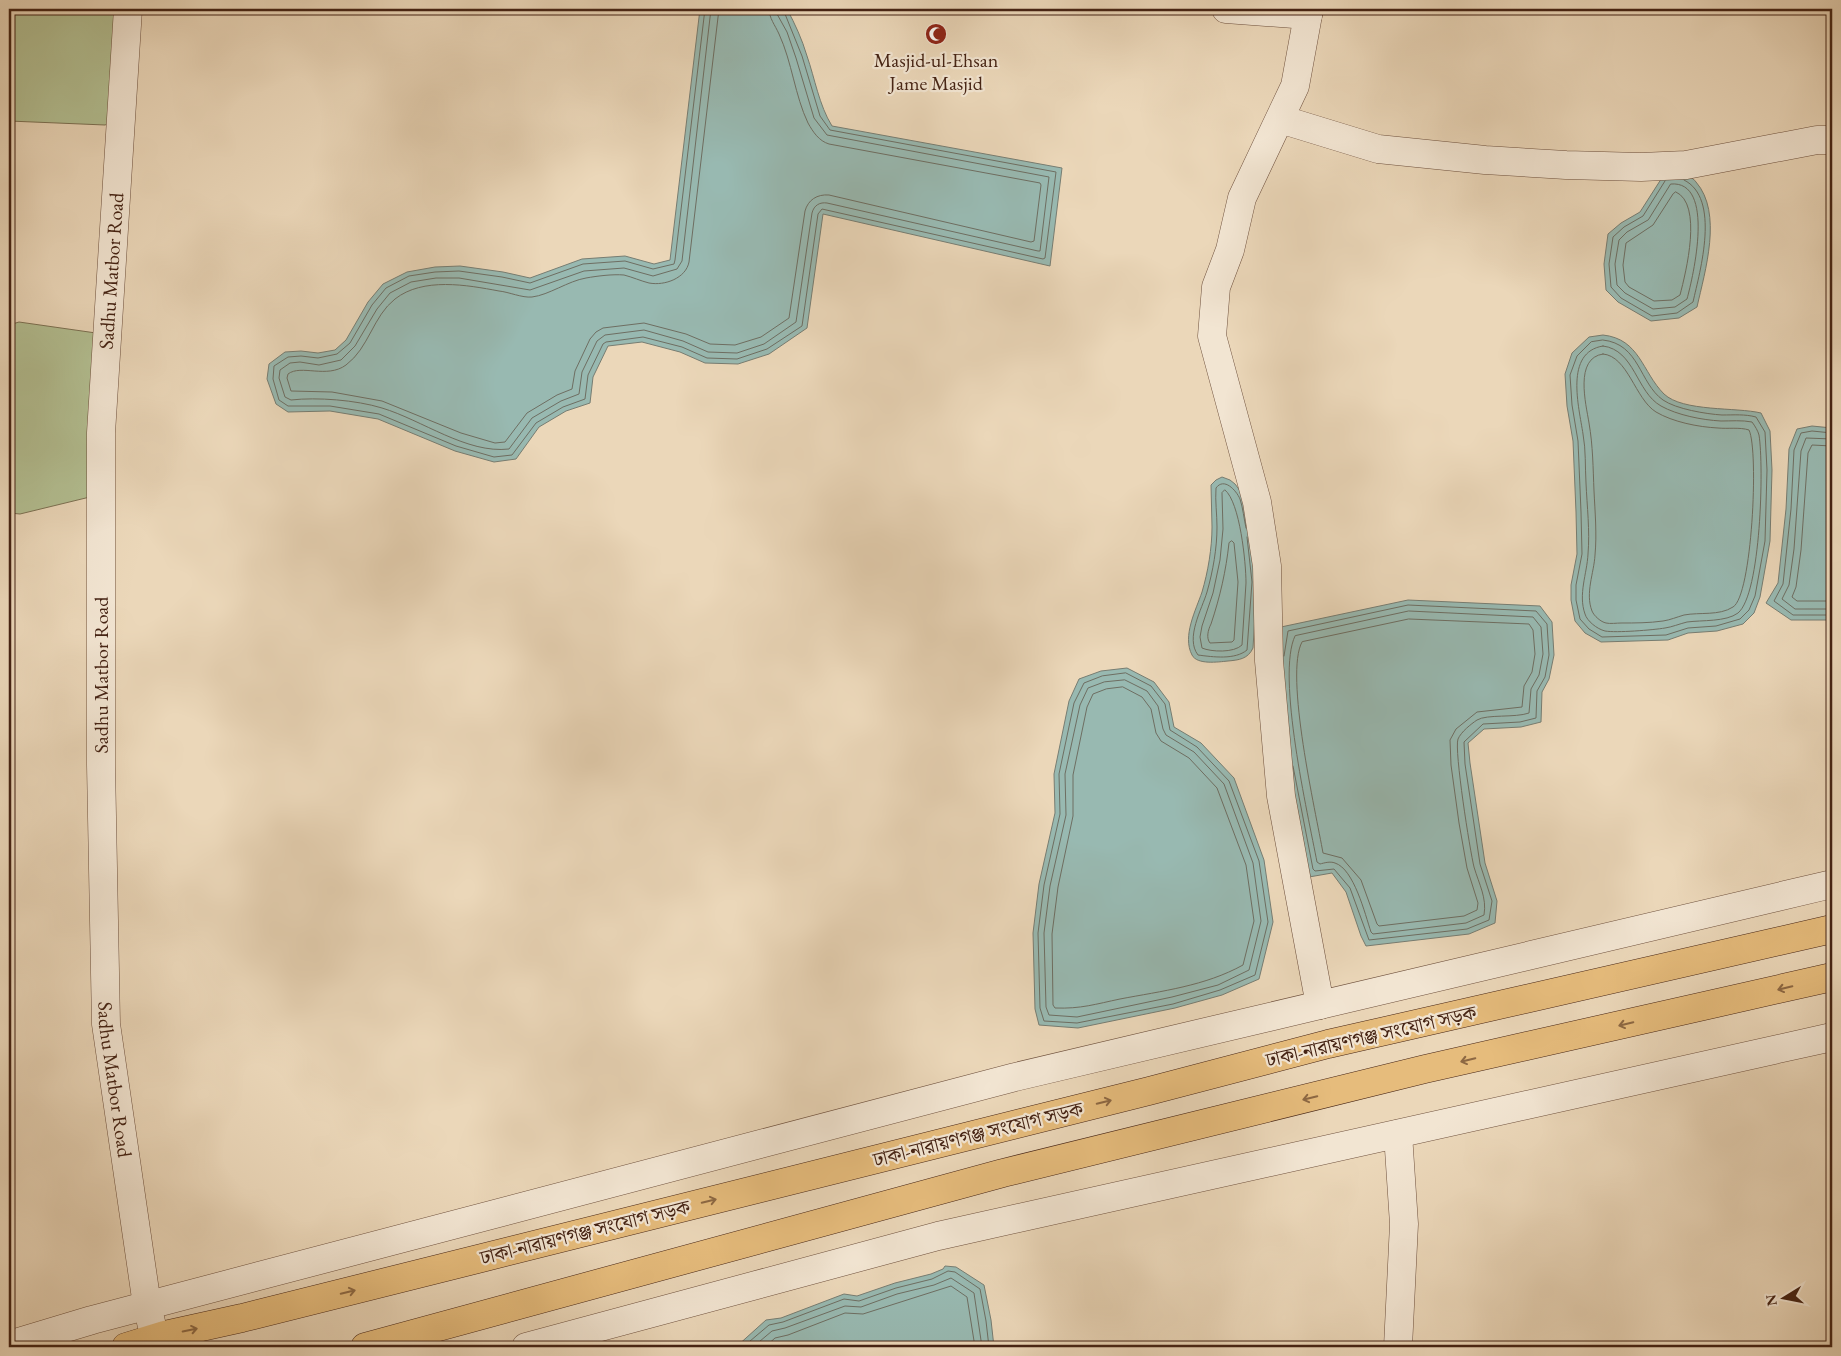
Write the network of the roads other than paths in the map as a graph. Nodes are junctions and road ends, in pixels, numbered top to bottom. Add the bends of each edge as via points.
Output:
1 (128, 9) edge
2 (1226, 9) edge
3 (1307, 12) edge
4 (1280, 119) junction
5 (1832, 140) edge
6 (1832, 884) edge
7 (1832, 929) edge
8 (1832, 977) edge
9 (1320, 1005) junction
10 (1832, 1037) edge
11 (1398, 1134) junction
12 (148, 1305) junction
13 (155, 1338) junction
14 (9, 1345) edge
15 (126, 1347) edge
16 (366, 1347) edge
17 (526, 1347) edge
18 (1398, 1347) edge

1 - 12 street, Sadhu Matbor Road via 101,433 100,765 106,1024
2 - 3 street
3 - 4 street via 1295,86
4 - 5 street via 1378,149 1566,165 1686,165 1817,140
4 - 9 street via 1242,198 1230,250 1216,287 1212,336 1257,502 1267,566 1269,662 1282,796
6 - 9 street
13 -> 7 main road, ঢাকা-নারায়ণগঞ্জ সংযোগ সড়ক via 1328,1044
8 -> 16 main road via 1425,1069 1003,1173
9 - 12 street via 1015,1077
10 - 11 street
11 - 17 street via 938,1236
11 - 18 street via 1404,1224
12 - 13 street, Sadhu Matbor Road
12 - 14 street
13 - 15 main road, ঢাকা-নারায়ণগঞ্জ সংযোগ সড়ক

